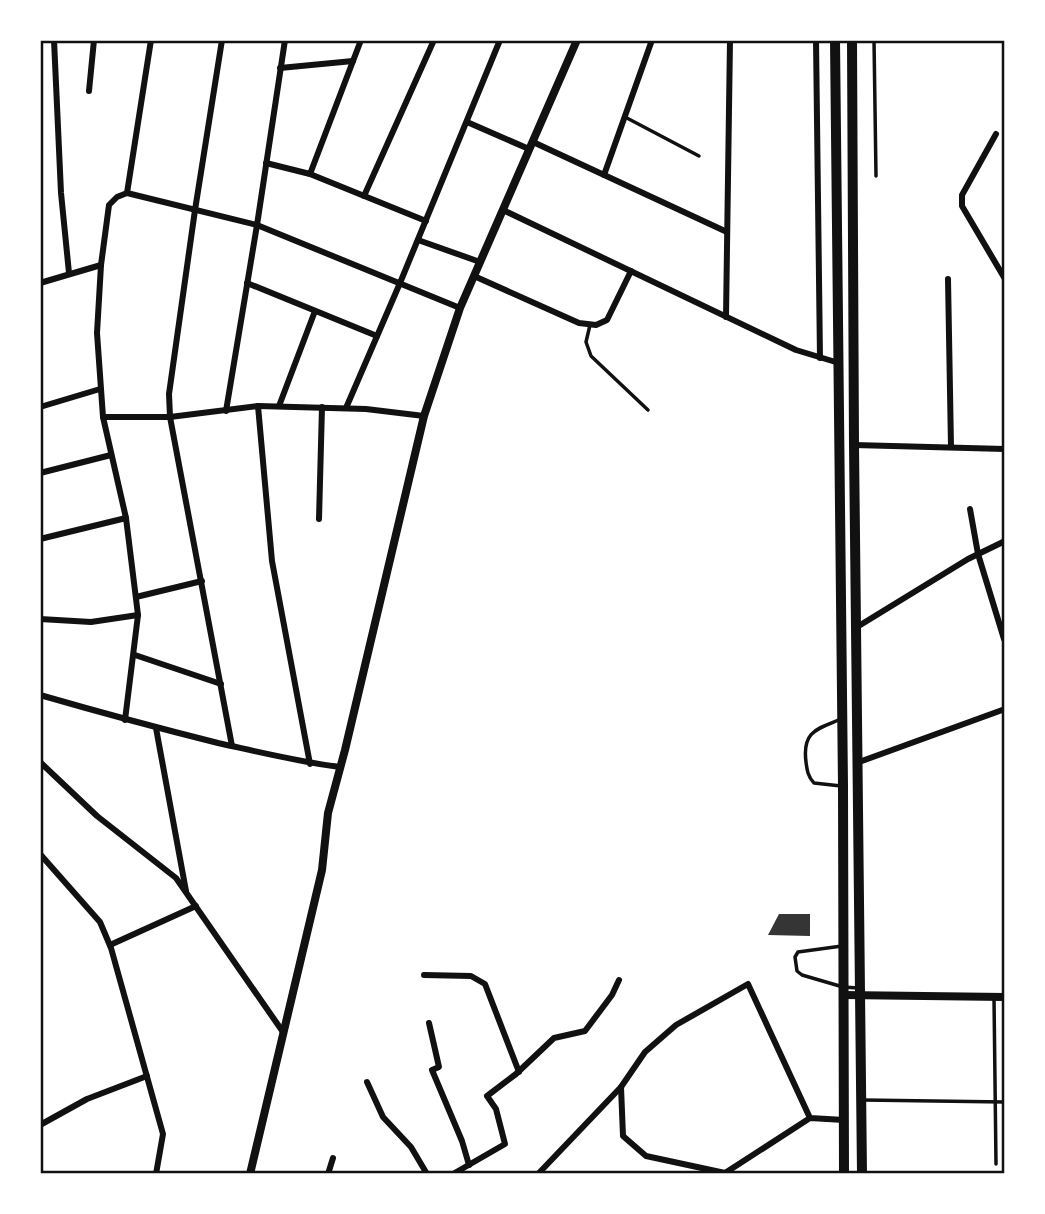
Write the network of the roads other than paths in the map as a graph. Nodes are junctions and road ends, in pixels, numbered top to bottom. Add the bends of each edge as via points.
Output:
1 (54, 40) edge
2 (94, 40) edge
3 (151, 40) edge
4 (222, 40) edge
5 (285, 40) edge
6 (361, 40) edge
7 (434, 40) edge
8 (500, 40) edge
9 (577, 40) edge
10 (652, 40) edge
11 (730, 40) edge
12 (816, 40) edge
13 (835, 40) edge
14 (852, 40) edge
15 (874, 40) edge
16 (353, 61) junction
17 (280, 68) junction
18 (89, 91) dead end
19 (625, 117) junction
20 (467, 122) junction
21 (996, 134) dead end
22 (531, 146) junction
23 (699, 156) dead end
24 (267, 163) junction
25 (310, 174) junction
26 (604, 175) junction
27 (876, 176) dead end
28 (127, 194) junction
29 (364, 196) junction
30 (195, 210) junction
31 (503, 210) junction
32 (426, 221) junction
33 (257, 225) junction
34 (727, 232) junction
35 (418, 240) junction
36 (480, 262) junction
37 (101, 265) junction
38 (631, 271) junction
39 (69, 273) junction
40 (474, 276) junction
41 (948, 279) dead end
42 (1005, 279) edge
43 (40, 283) edge
44 (247, 283) junction
45 (400, 284) junction
46 (460, 308) junction
47 (315, 311) junction
48 (726, 317) junction
49 (590, 325) junction
50 (377, 336) junction
51 (820, 358) junction
52 (839, 363) junction
53 (100, 389) junction
54 (258, 406) junction
55 (279, 406) junction
56 (40, 407) edge
57 (322, 407) junction
58 (346, 408) junction
59 (648, 410) dead end
60 (226, 411) junction
61 (424, 416) junction
62 (103, 417) junction
63 (170, 417) junction
64 (854, 445) junction
65 (951, 447) junction
66 (1005, 449) edge
67 (111, 455) junction
68 (40, 473) edge
69 (970, 509) dead end
70 (126, 517) junction
71 (320, 519) dead end
72 (40, 539) edge
73 (1005, 541) edge
74 (978, 554) junction
75 (202, 581) junction
76 (136, 597) junction
77 (138, 615) junction
78 (40, 619) edge
79 (857, 627) junction
80 (1004, 639) edge
81 (135, 655) junction
82 (221, 684) junction
83 (40, 695) edge
84 (1005, 709) edge
85 (842, 718) junction
86 (125, 720) junction
87 (156, 728) junction
88 (232, 746) junction
89 (40, 762) edge
90 (859, 762) junction
91 (310, 764) junction
92 (340, 767) junction
93 (843, 786) junction
94 (40, 854) edge
95 (187, 893) junction
96 (196, 906) junction
97 (110, 944) junction
98 (844, 946) junction
99 (424, 975) dead end
100 (619, 980) dead end
101 (843, 991) junction
102 (860, 992) junction
103 (994, 997) junction
104 (1005, 997) edge
105 (429, 1023) dead end
106 (283, 1032) junction
107 (519, 1072) junction
108 (147, 1076) junction
109 (367, 1082) dead end
110 (621, 1087) junction
111 (862, 1100) junction
112 (995, 1102) junction
113 (1005, 1102) edge
114 (810, 1118) junction
115 (844, 1120) junction
116 (40, 1125) edge
117 (333, 1158) dead end
118 (996, 1164) dead end
119 (469, 1165) junction
120 (156, 1174) edge
121 (250, 1174) edge
122 (328, 1174) edge
123 (427, 1174) edge
124 (453, 1174) edge
125 (538, 1174) edge
126 (844, 1174) edge
127 (862, 1174) edge

1 - 39 street
2 - 18 street
3 - 28 street
4 - 30 street
5 - 17 street
6 - 16 street
7 - 29 street
8 - 20 street
9 - 22 street
10 - 19 street
11 - 34 street
12 - 51 street
13 - 52 highway
14 - 64 highway
15 - 27 lane
16 - 17 street
16 - 25 street
17 - 24 street
19 - 23 lane
19 - 26 street
20 - 22 street
20 - 32 street
21 - 42 street via 962,195 962,206
22 - 26 street
22 - 31 street
24 - 25 street
24 - 33 street
25 - 29 street
26 - 34 street
28 - 30 street
28 - 37 street via 109,205
29 - 32 street
30 - 33 street
30 - 63 street
31 - 36 street
31 - 38 street
32 - 35 street
33 - 44 street
33 - 45 street
34 - 48 street
35 - 36 street
35 - 45 street
36 - 40 street
37 - 39 street
37 - 53 street
38 - 48 street
38 - 49 street via 607,320
39 - 43 street
40 - 46 street
40 - 49 street
41 - 65 street
44 - 47 street
44 - 60 street
45 - 46 street
45 - 50 street
46 - 61 street
47 - 50 street
47 - 55 street
48 - 51 street
49 - 59 lane via 586,342 591,356
50 - 58 street
51 - 52 street
52 - 85 highway
53 - 56 street
53 - 62 street
54 - 55 street
54 - 60 street
54 - 91 street via 272,561
55 - 57 street
57 - 58 street
57 - 71 street
58 - 61 street
60 - 63 street
61 - 92 street
62 - 63 street
62 - 67 street
63 - 75 street
64 - 65 street
64 - 79 highway
65 - 66 street
67 - 68 street
67 - 70 street
69 - 74 street
70 - 72 street
70 - 76 street
73 - 74 street
74 - 79 street
74 - 80 street
75 - 76 street
75 - 82 street
76 - 77 street
77 - 78 street via 91,622
77 - 81 street
79 - 90 highway
81 - 82 street
81 - 86 street
82 - 88 street
83 - 86 street
84 - 90 street
85 - 93 highway
85 - 93 lane via 807,737 805,755 814,783
86 - 87 street
87 - 88 street
87 - 95 street
88 - 91 street
89 - 95 street via 97,816 176,878
90 - 102 highway
91 - 92 street
92 - 106 street
93 - 98 highway
94 - 97 street via 100,922
95 - 96 street
96 - 97 street
96 - 106 street
97 - 108 street
98 - 101 highway
98 - 101 lane via 803,950 795,957 802,975
99 - 107 street via 471,976 485,984
100 - 107 street via 586,1031 554,1038
101 - 102 street
101 - 115 highway
102 - 103 street
102 - 111 highway
103 - 104 street
103 - 112 lane
105 - 119 street via 439,1067 432,1070
106 - 121 street
107 - 119 street via 487,1096 496,1110 505,1144
108 - 116 street via 86,1098
108 - 120 street via 163,1134
109 - 123 street via 383,1118 411,1147
110 - 114 street via 623,1136 646,1157 725,1173
110 - 114 street via 645,1052 676,1026 748,984
110 - 125 street
111 - 112 lane
111 - 127 highway
112 - 113 lane
112 - 118 lane
114 - 115 street
115 - 126 highway
117 - 122 street
119 - 124 street

